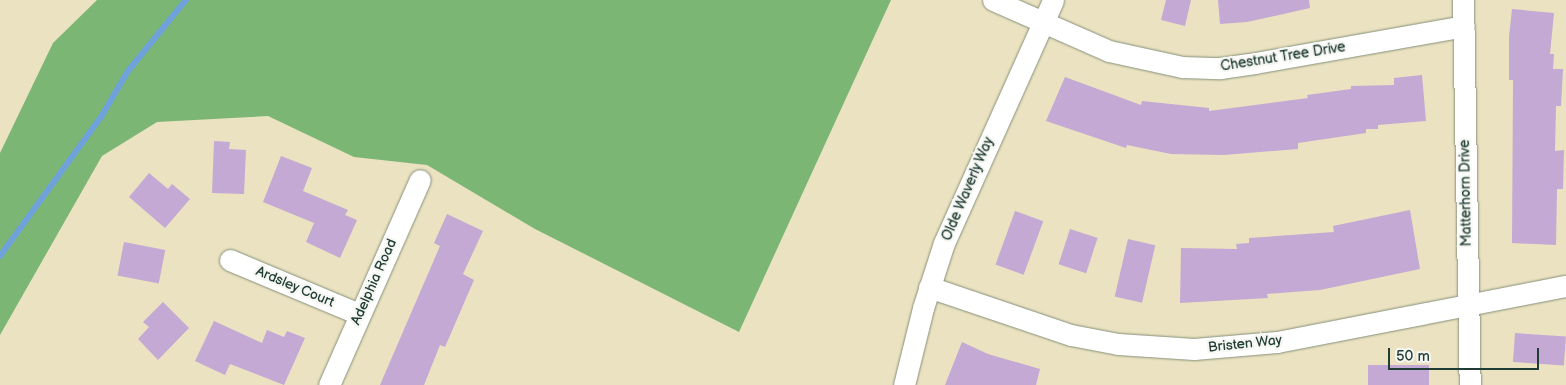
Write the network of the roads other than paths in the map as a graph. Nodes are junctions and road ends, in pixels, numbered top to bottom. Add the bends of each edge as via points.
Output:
1 (993, 0) edge
2 (1053, 0) edge
3 (1464, 0) edge
4 (1043, 23) junction
5 (1464, 26) junction
6 (420, 180) dead end
7 (230, 260) dead end
8 (929, 286) junction
9 (1566, 286) edge
10 (1468, 306) junction
11 (360, 314) junction
12 (329, 385) edge
13 (904, 385) edge
14 (1470, 385) edge

1 - 4 street, Chestnut Tree Drive
2 - 4 street, Olde Waverly Way
3 - 5 street, Matterhorn Drive
4 - 5 street, Chestnut Tree Drive via 1127,57 1201,68 1255,63
4 - 8 street, Olde Waverly Way via 965,191
5 - 10 street, Matterhorn Drive
6 - 11 street, Adelphia Road
7 - 11 street, Ardsley Court
8 - 10 street, Bristen Way via 1071,335 1169,349 1276,342
8 - 13 street, Olde Waverly Way
9 - 10 street, Bristen Way
10 - 14 street, Matterhorn Drive
11 - 12 street, Adelphia Road

